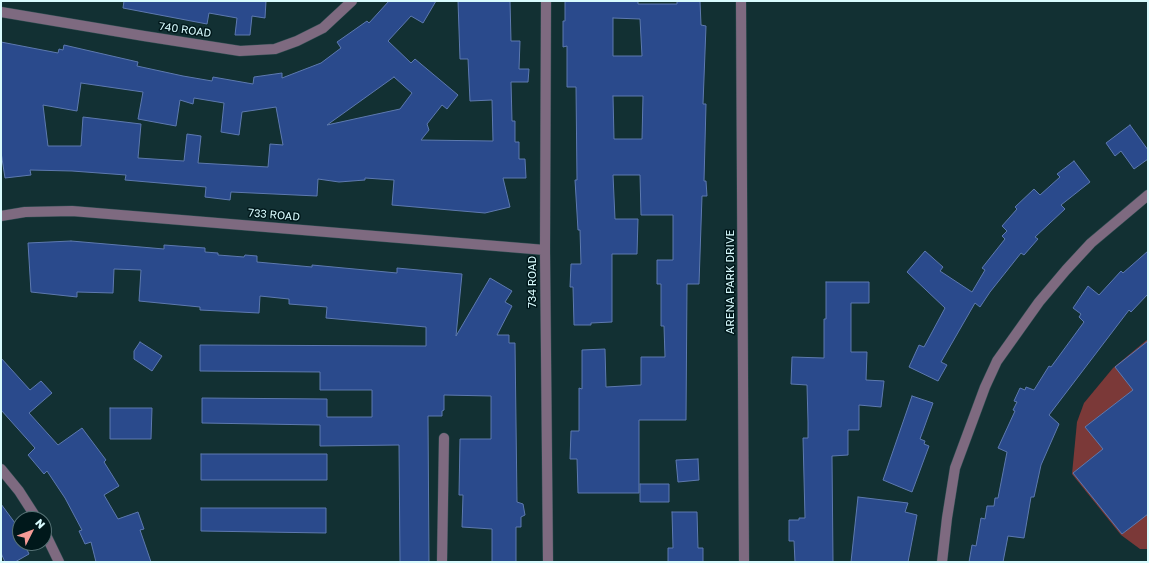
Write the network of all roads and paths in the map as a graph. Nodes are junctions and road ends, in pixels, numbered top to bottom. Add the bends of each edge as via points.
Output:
1 (352, 1) edge
2 (546, 1) edge
3 (741, 1) edge
4 (1, 12) edge
5 (1148, 195) edge
6 (1, 216) edge
7 (545, 250) junction
8 (444, 438) dead end
9 (1, 469) edge
10 (32, 511) edge
11 (52, 548) edge
12 (59, 562) edge
13 (442, 562) edge
14 (548, 562) edge
15 (744, 562) edge
16 (942, 562) edge

1 - 4 street, 740 ROAD via 323,28 297,41 275,49 240,51
2 - 7 street, 734 ROAD
3 - 15 street, ARENA PARK DRIVE
5 - 16 street via 1091,243 1066,270 1039,302 997,362 984,387 955,468
6 - 7 street, 733 ROAD via 25,212 72,211
7 - 14 street, 734 ROAD
8 - 13 street
9 - 10 street
11 - 12 street

